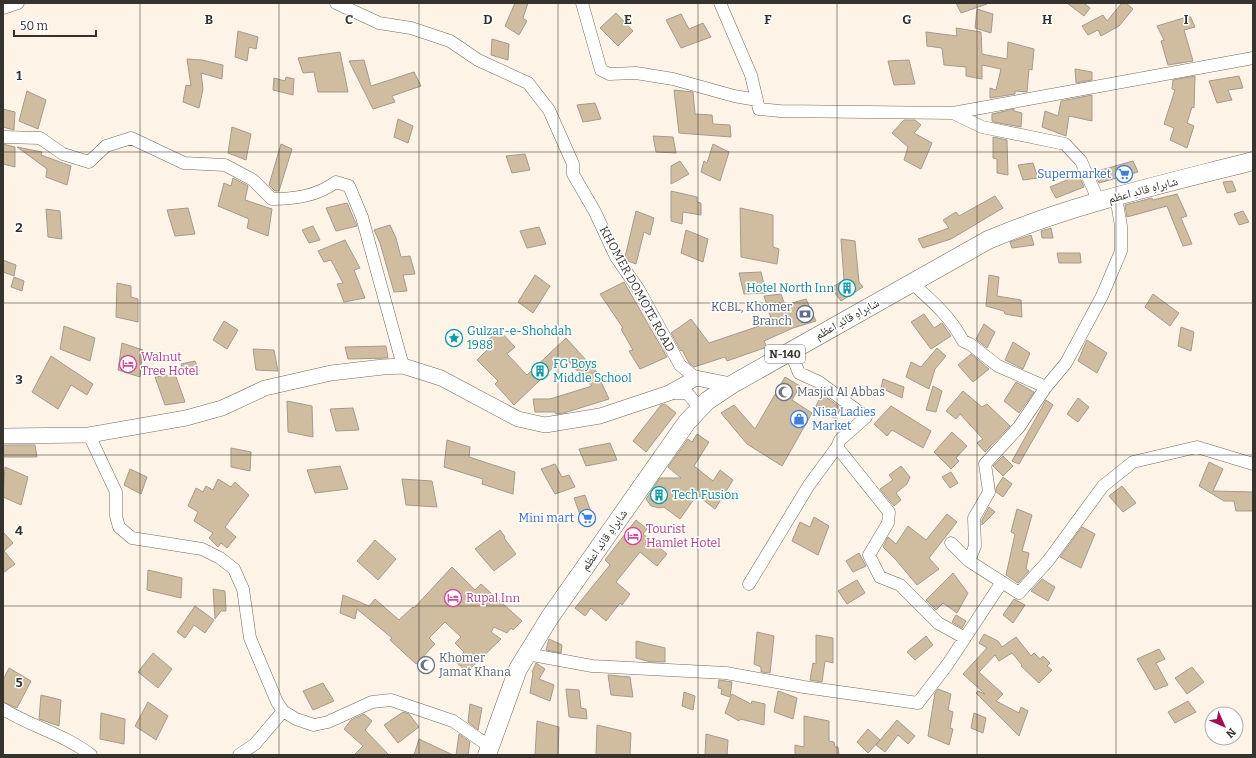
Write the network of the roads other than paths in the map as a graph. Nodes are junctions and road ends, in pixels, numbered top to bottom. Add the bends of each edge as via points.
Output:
1 (18, 3) edge
2 (336, 3) edge
3 (582, 3) edge
4 (720, 3) edge
5 (3, 8) edge
6 (1253, 58) edge
7 (757, 100) junction
8 (953, 113) junction
9 (3, 137) edge
10 (1253, 161) edge
11 (1108, 199) junction
12 (912, 282) junction
13 (790, 351) junction
14 (403, 366) junction
15 (696, 378) junction
16 (731, 384) junction
17 (1046, 387) junction
18 (669, 392) junction
19 (700, 408) junction
20 (89, 435) junction
21 (3, 436) edge
22 (837, 447) junction
23 (1253, 464) edge
24 (951, 543) dead end
25 (969, 561) junction
26 (1002, 582) junction
27 (749, 584) dead end
28 (966, 638) junction
29 (527, 654) junction
30 (3, 709) edge
31 (283, 711) junction
32 (488, 750) edge
33 (91, 755) edge
34 (239, 755) edge

1 - 5 street
2 - 15 street, KHOMER DOMOTE ROAD via 379,23 411,28 450,41 478,60 528,83 548,110 573,164 573,174 595,212 616,257 639,290 680,365
3 - 7 street via 601,70 609,74 636,73 691,82 734,96
4 - 7 street via 751,75
6 - 8 street
7 - 8 street via 759,109 780,111
8 - 11 street via 982,127 1065,144 1081,161
9 - 14 street via 40,138 63,154 89,162 106,146 131,138 184,163 225,165 253,180 272,199 290,199 324,191 336,182 348,186 362,217
10 - 11 highway, شاہراہِ قائدِ اعظم / N-140
11 - 12 highway, شاہراہِ قائدِ اعظم / N-140 via 1030,222 988,240
11 - 17 street via 1121,226 1121,251 1102,296 1066,363
12 - 13 highway, شاہراہِ قائدِ اعظم / N-140
12 - 17 street via 938,306 957,328 963,341 998,366
13 - 16 highway, شاہراہِ قائدِ اعظم / N-140
13 - 22 street via 799,373 819,382 866,417 840,440
14 - 18 main road via 441,378 518,419 545,425 600,416
14 - 20 main road via 331,373 265,388 222,408 186,418
15 - 16 main road
15 - 18 main road
16 - 19 highway, شاہراہِ قائدِ اعظم / N-140
17 - 25 street via 1019,427 985,464 989,492 974,518 975,546
18 - 19 street via 687,393
19 - 29 highway, شاہراہِ قائدِ اعظم / N-140 via 687,422 623,512
20 - 21 main road
20 - 31 street via 116,492 116,516 119,527 132,538 202,549 234,569 243,589 250,638
22 - 27 street via 808,484
22 - 28 street via 889,512 888,523 869,555 880,576 900,585 938,623
23 - 26 street via 1197,447 1133,462 1103,486 1048,561 1019,593
24 - 25 street
25 - 26 street
26 - 28 street
28 - 29 street via 918,704 726,673 592,666
29 - 32 highway, شاہراہِ قائدِ اعظم / N-140 via 518,669
30 - 33 street via 17,718 58,734
31 - 32 street via 314,725 328,722 372,702 392,700 453,721
31 - 34 street via 255,744

